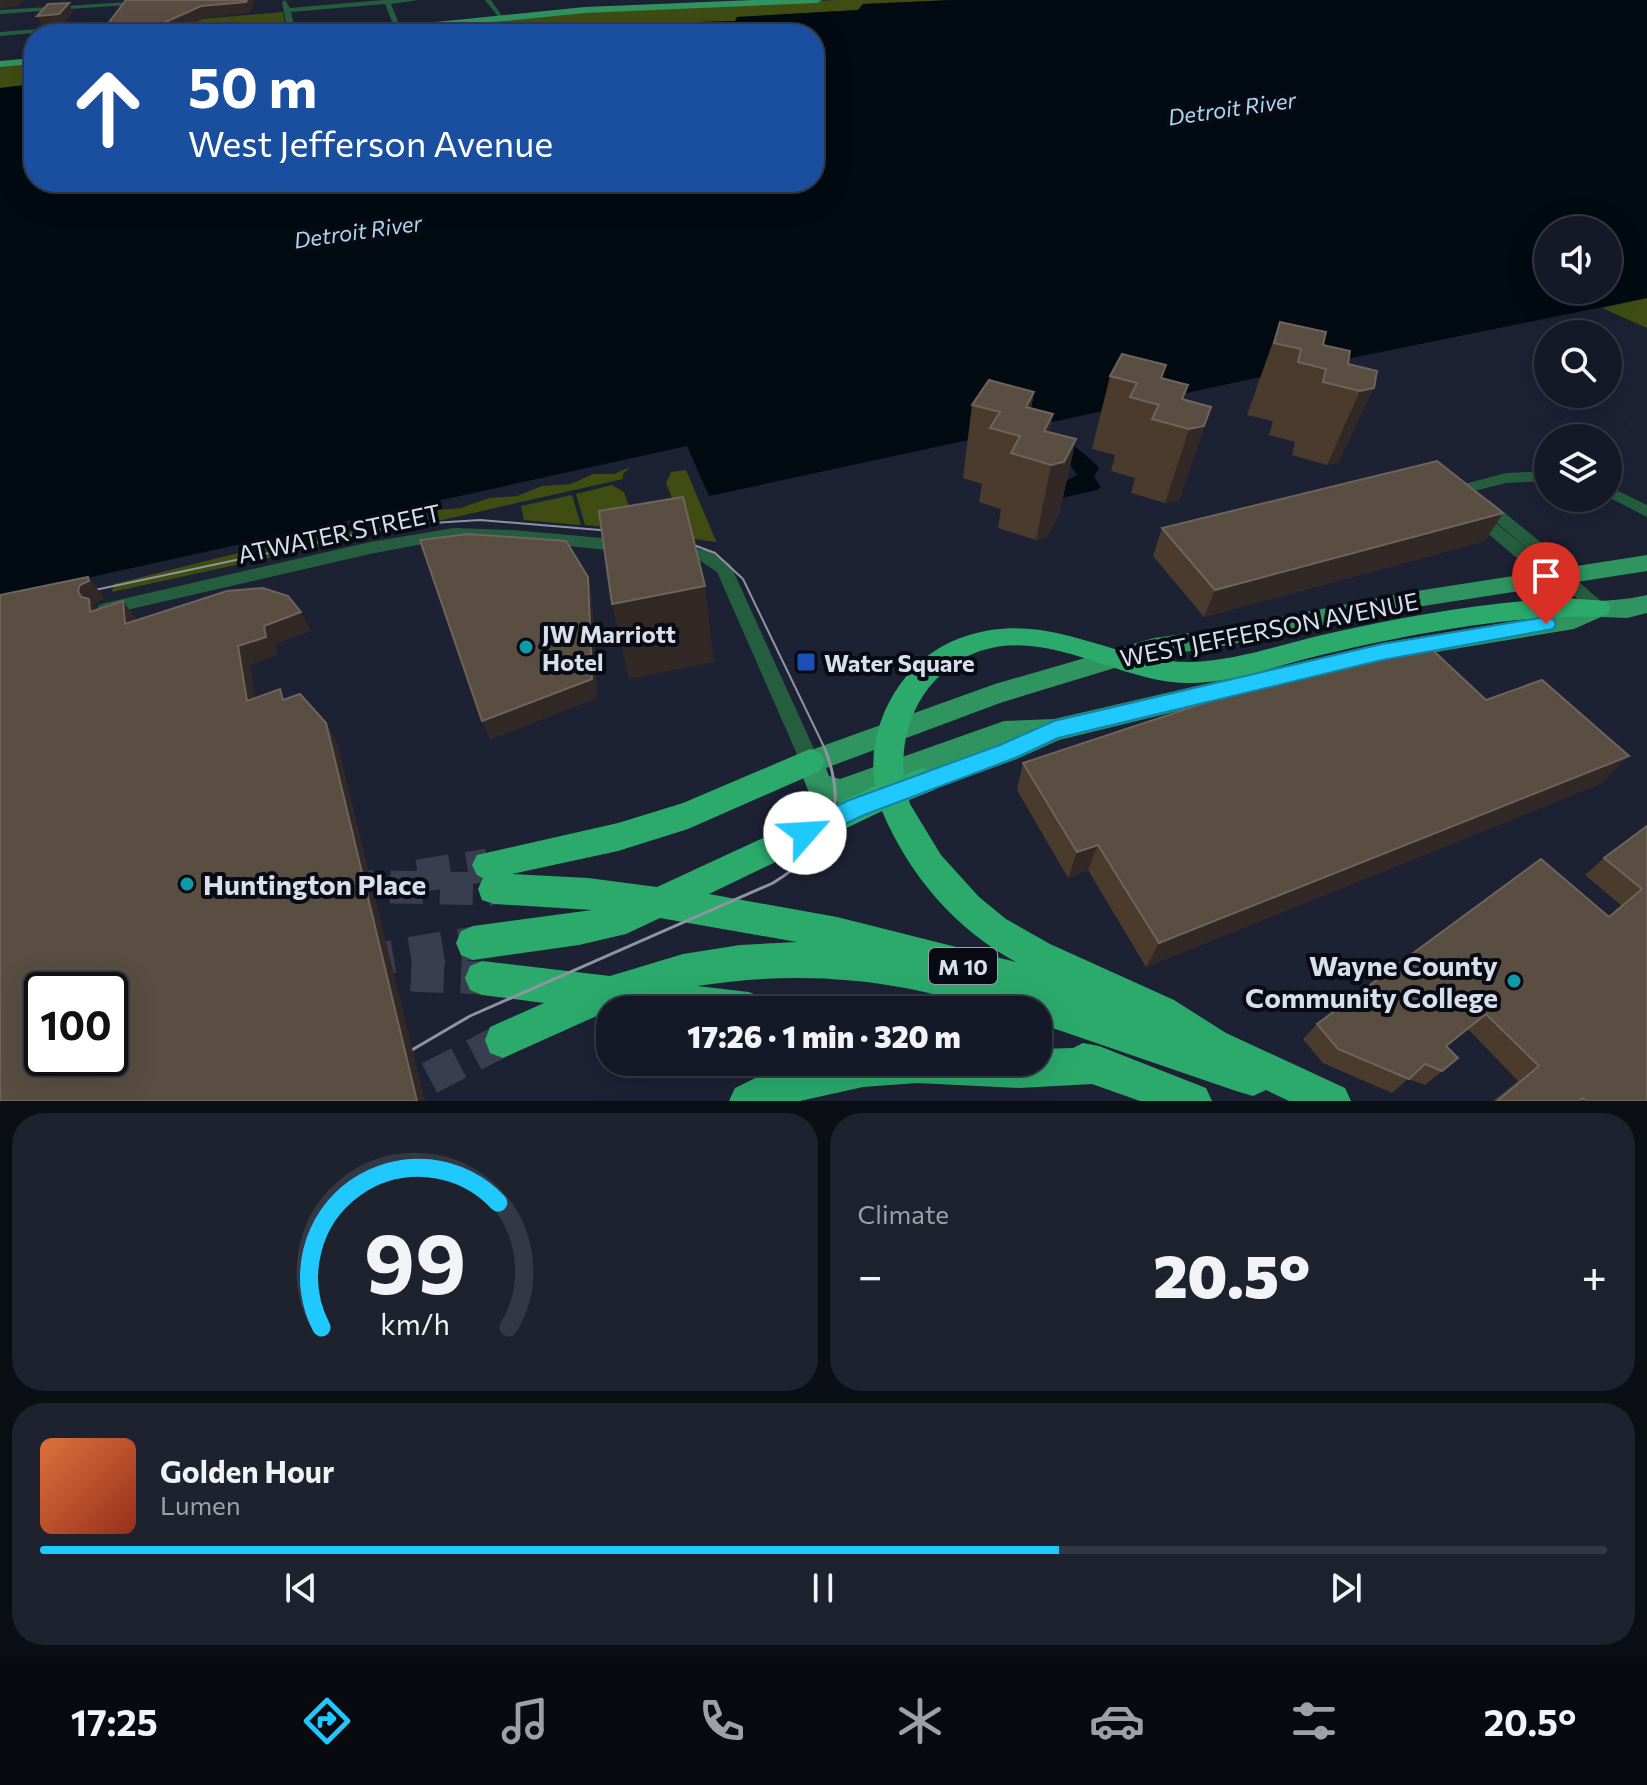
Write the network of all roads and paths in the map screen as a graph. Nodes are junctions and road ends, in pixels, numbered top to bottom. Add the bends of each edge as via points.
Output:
1 (42, 0) edge
2 (285, 0) edge
3 (415, 0) edge
4 (488, 0) edge
5 (817, 0) edge
6 (128, 1) edge
7 (386, 1) edge
8 (716, 3) edge
9 (38, 9) junction
10 (287, 10) junction
11 (121, 11) edge
12 (0, 12) edge
13 (502, 18) junction
14 (95, 24) edge
15 (113, 24) edge
16 (290, 24) edge
17 (397, 24) edge
18 (446, 24) edge
19 (24, 31) edge
20 (0, 34) edge
21 (24, 62) edge
22 (0, 64) edge
23 (1534, 477) edge
24 (1465, 488) junction
25 (1622, 499) edge
26 (1647, 512) edge
27 (1647, 563) edge
28 (1563, 577) junction
29 (1645, 603) edge
30 (1598, 608) junction
31 (103, 609) edge
32 (1054, 730) junction
33 (810, 762) junction
34 (923, 781) joint
35 (473, 943) tunnel mouth
36 (482, 978) tunnel mouth
37 (632, 996) edge
38 (503, 1040) tunnel mouth
39 (1217, 1049) junction
40 (1052, 1055) edge
41 (1099, 1065) junction
42 (1325, 1098) edge
43 (748, 1101) edge
44 (1193, 1101) edge

1 - 9 street
2 - 10 street
3 - 7 street
4 - 13 street
5 - 8 main road
6 - 9 street
6 - 11 street
7 - 10 street
7 - 17 street
8 - 13 main road
9 - 12 street
10 - 16 street
13 - 18 main road
14 - 15 street
19 - 20 street
21 - 22 main road
23 - 24 street
24 - 28 street via 1548,557
24 - 28 street via 1449,492 1531,561
25 - 26 street
27 - 28 main road, WEST JEFFERSON AVENUE
28 - 30 street
28 - 33 main road, WEST JEFFERSON AVENUE via 1154,647 995,694
29 - 30 main road, WEST JEFFERSON AVENUE via 1627,609
30 - 32 main road, WEST JEFFERSON AVENUE via 1574,620 1382,652
30 - 39 highway via 1553,606 1399,629 1190,673 1139,667 1048,638 1004,637 975,642 942,658 910,687 894,722 887,766 900,822 920,857 974,915 1000,934 1157,1010
31 - 33 street, ATWATER STREET via 454,533 703,555 725,571
32 - 33 main road via 1004,732 840,791 819,785
32 - 34 main road, WEST JEFFERSON AVENUE
33 - 39 highway, M 10 via 688,815 491,877 701,908 844,936 963,966
34 - 35 highway via 626,918
36 - 37 highway
38 - 42 highway via 607,992 684,970 818,957 892,966 1040,1007
39 - 42 highway, M 10
40 - 41 highway
41 - 43 highway via 863,1068 774,1088
41 - 44 highway

